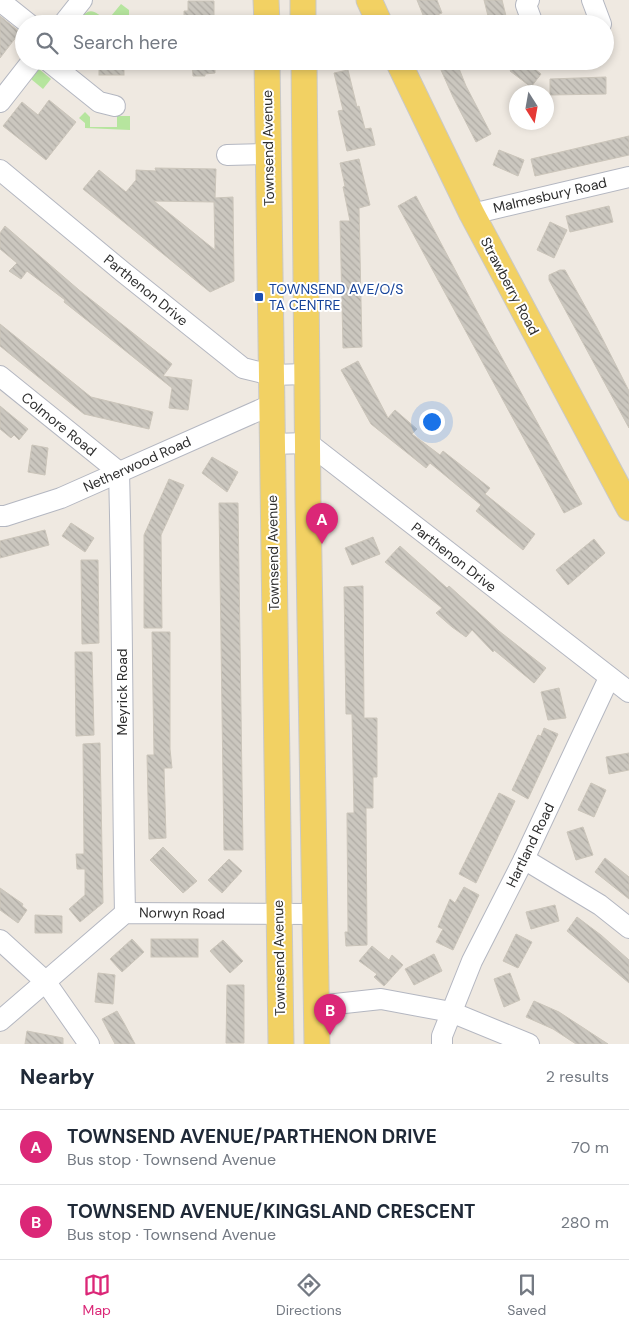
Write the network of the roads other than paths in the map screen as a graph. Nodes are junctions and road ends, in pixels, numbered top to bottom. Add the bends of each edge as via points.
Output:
1 (82, 0) edge
2 (266, 0) edge
3 (303, 0) edge
4 (529, 0) edge
5 (592, 0) edge
6 (0, 1) edge
7 (18, 15) edge
8 (70, 15) edge
9 (266, 15) edge
10 (303, 15) edge
11 (530, 15) edge
12 (598, 15) edge
13 (25, 70) edge
14 (59, 70) edge
15 (267, 70) edge
16 (304, 70) edge
17 (402, 70) edge
18 (0, 102) edge
19 (115, 106) dead end
20 (268, 154) junction
21 (227, 155) dead end
22 (0, 170) edge
23 (629, 177) edge
24 (472, 214) junction
25 (307, 374) junction
26 (271, 375) junction
27 (0, 376) edge
28 (271, 405) junction
29 (308, 443) junction
30 (271, 444) junction
31 (118, 472) junction
32 (629, 508) edge
33 (0, 516) edge
34 (609, 678) junction
35 (629, 692) edge
36 (524, 859) junction
37 (125, 912) junction
38 (279, 914) junction
39 (314, 914) junction
40 (629, 928) edge
41 (0, 940) edge
42 (45, 981) junction
43 (317, 1006) junction
44 (451, 1012) junction
45 (0, 1021) edge
46 (89, 1044) edge
47 (281, 1044) edge
48 (317, 1044) edge
49 (442, 1044) edge
50 (529, 1044) edge

1 - 8 street
2 - 9 main road
3 - 10 main road
4 - 11 street via 526,5
5 - 12 street
6 - 7 street
13 - 18 street
14 - 19 street via 100,102
15 - 20 main road, Townsend Avenue
16 - 25 main road
17 - 24 main road, Strawberry Road
20 - 21 street
20 - 26 main road, Townsend Avenue
22 - 26 street, Parthenon Drive via 244,368
23 - 24 street, Malmesbury Road
24 - 32 main road, Strawberry Road
25 - 26 street, Parthenon Drive
25 - 29 main road
26 - 28 main road, Townsend Avenue
27 - 31 street, Colmore Road
28 - 30 main road, Townsend Avenue
28 - 31 street, Netherwood Road
29 - 30 street
29 - 34 street, Parthenon Drive
29 - 39 main road
30 - 38 main road, Townsend Avenue
31 - 33 street, Netherwood Road via 61,498
31 - 37 street, Meyrick Road
34 - 35 street, Parthenon Drive
34 - 36 street, Hartland Road
36 - 40 street via 600,905
36 - 44 street, Hartland Road via 472,961
37 - 38 street, Norwyn Road
37 - 42 street, Norwyn Road
38 - 39 street, Norwyn Road
38 - 47 main road, Townsend Avenue
39 - 43 main road
41 - 42 street
42 - 45 street, Norwyn Road
42 - 46 street
43 - 44 street via 381,999
43 - 48 main road
44 - 49 street, Hartland Road
44 - 50 street

